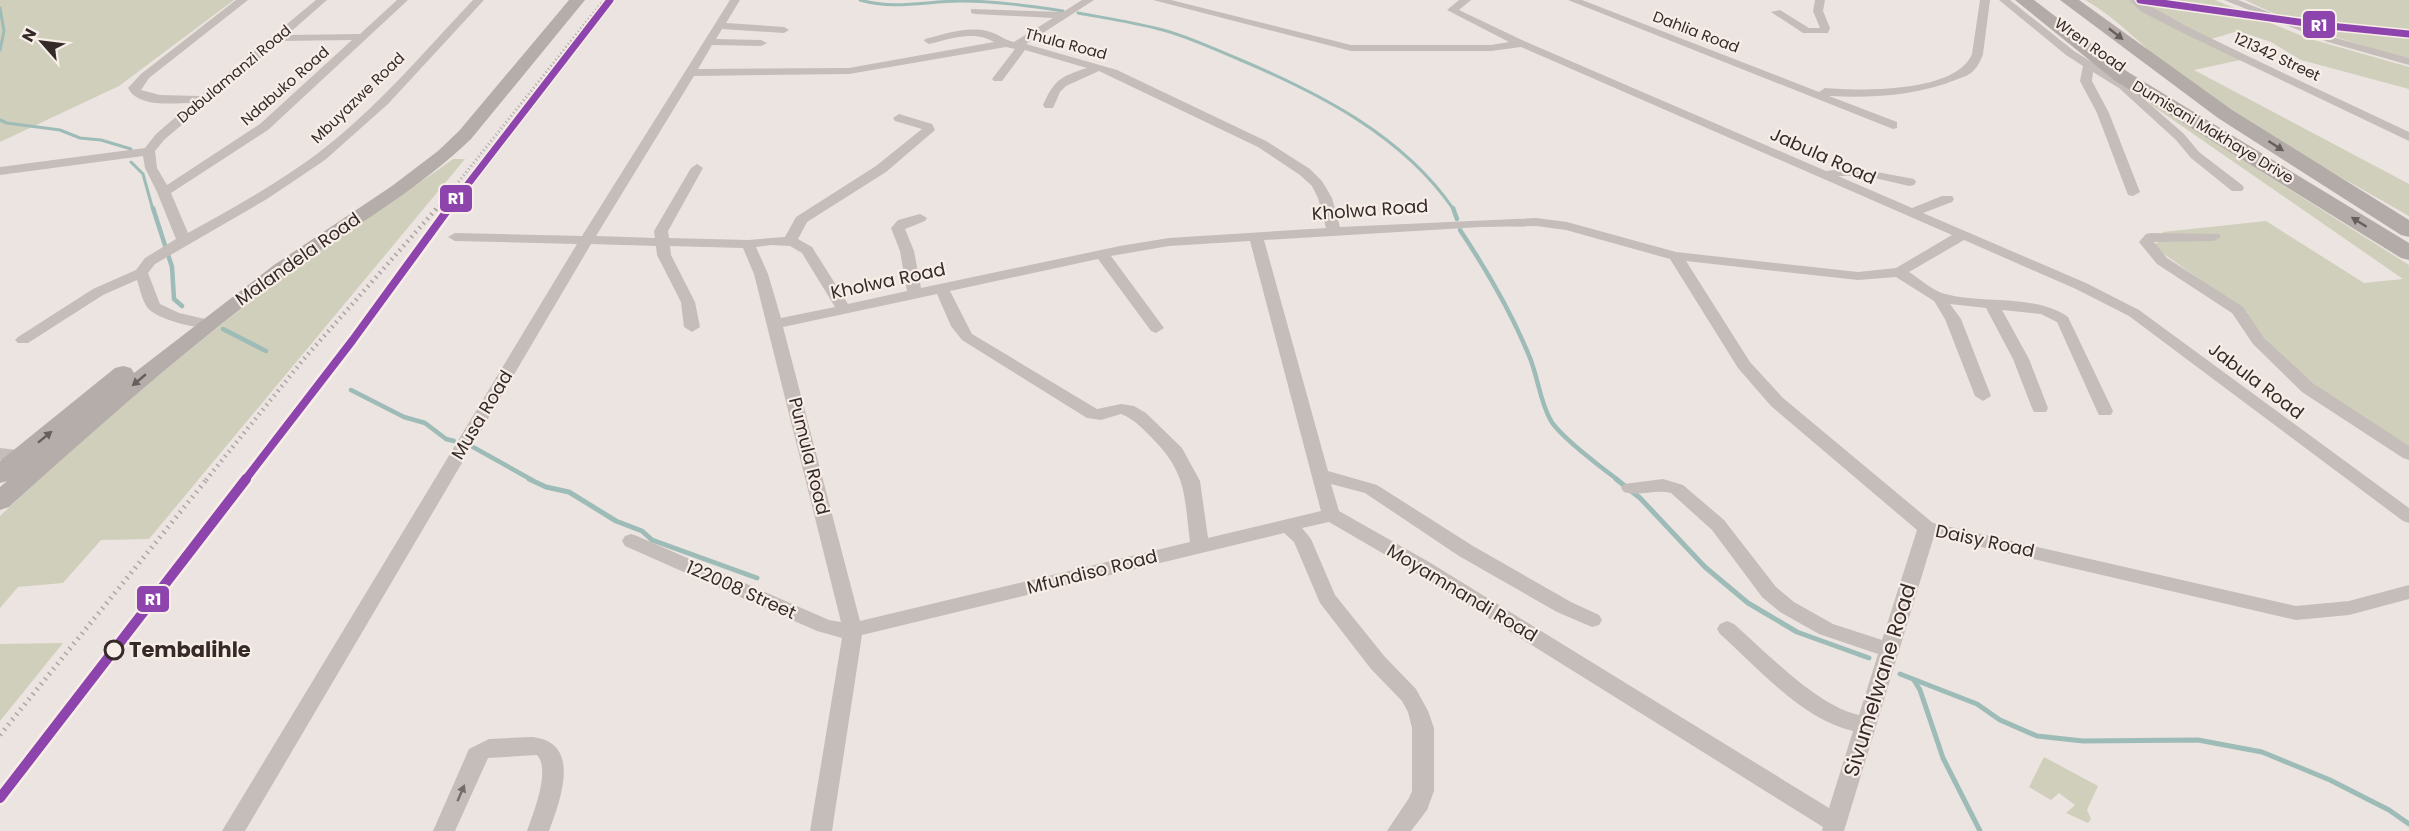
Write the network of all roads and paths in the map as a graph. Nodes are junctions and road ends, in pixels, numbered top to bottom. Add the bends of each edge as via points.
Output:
1 (243, 0) edge
2 (322, 0) edge
3 (404, 0) edge
4 (480, 0) edge
5 (564, 0) edge
6 (577, 0) edge
7 (735, 0) edge
8 (1089, 0) edge
9 (1158, 0) edge
10 (1466, 0) edge
11 (1573, 0) edge
12 (1820, 0) edge
13 (1985, 0) edge
14 (2004, 0) edge
15 (2023, 0) edge
16 (2068, 0) edge
17 (2134, 0) edge
18 (2229, 0) edge
19 (975, 11) dead end
20 (1776, 12) dead end
21 (1066, 15) junction
22 (720, 26) junction
23 (784, 30) dead end
24 (362, 37) junction
25 (278, 38) junction
26 (928, 41) dead end
27 (710, 42) junction
28 (760, 43) dead end
29 (1522, 44) junction
30 (1014, 45) junction
31 (2409, 62) edge
32 (808, 63) dead end
33 (2089, 65) junction
34 (1098, 68) junction
35 (691, 73) junction
36 (736, 73) junction
37 (998, 79) dead end
38 (1809, 91) junction
39 (203, 100) junction
40 (1049, 105) dead end
41 (899, 118) dead end
42 (1893, 125) dead end
43 (2409, 137) edge
44 (149, 151) junction
45 (31, 167) junction
46 (697, 168) dead end
47 (0, 171) edge
48 (1824, 176) junction
49 (0, 180) edge
50 (1909, 182) dead end
51 (2237, 188) dead end
52 (164, 192) junction
53 (2133, 192) dead end
54 (1947, 199) dead end
55 (1911, 213) junction
56 (920, 218) dead end
57 (2409, 230) edge
58 (1334, 232) junction
59 (1961, 236) junction
60 (455, 237) dead end
61 (1256, 237) junction
62 (2214, 237) dead end
63 (184, 241) junction
64 (790, 241) junction
65 (586, 242) junction
66 (661, 242) junction
67 (748, 244) junction
68 (2409, 253) edge
69 (1102, 254) junction
70 (1675, 256) junction
71 (1899, 272) junction
72 (141, 273) junction
73 (942, 289) junction
74 (915, 295) junction
75 (1939, 297) junction
76 (1990, 304) junction
77 (845, 310) junction
78 (200, 322) junction
79 (775, 324) junction
80 (692, 327) dead end
81 (1156, 328) dead end
82 (23, 340) dead end
83 (1983, 396) dead end
84 (2040, 408) dead end
85 (2105, 411) dead end
86 (0, 453) edge
87 (2409, 454) edge
88 (21, 455) junction
89 (0, 474) edge
90 (1320, 475) junction
91 (1630, 488) dead end
92 (0, 501) edge
93 (1331, 515) junction
94 (2409, 517) edge
95 (1287, 525) junction
96 (1927, 528) junction
97 (631, 541) dead end
98 (1200, 546) junction
99 (2409, 592) edge
100 (1592, 620) dead end
101 (1727, 629) dead end
102 (853, 630) junction
103 (1889, 650) junction
104 (1866, 725) junction
105 (1834, 827) edge
106 (233, 831) edge
107 (444, 831) edge
108 (538, 831) edge
109 (821, 831) edge
110 (1398, 831) edge

1 - 39 street via 134,88 150,98
2 - 25 street, Dabulamanzi Road
3 - 24 street, Ndabuko Road
4 - 63 street, Mbuyazwe Road via 369,114 321,157
5 - 78 main road, Malandela Road via 450,134 429,153 305,239
6 - 78 main road, Malandela Road via 445,155 407,185
7 - 22 street, Musa Road
8 - 21 street
9 - 29 street via 1351,48 1491,48
10 - 29 street via 1452,10
11 - 38 street, Dahlia Road
12 - 20 street via 1818,14 1824,31 1807,31
13 - 38 street via 1978,49 1972,67 1964,72 1921,88 1897,91
14 - 33 street, Wren Road
68 -> 15 main road, Dumisani Makhaye Drive via 2121,76
16 -> 57 main road, Dumisani Makhaye Drive via 2225,114
17 - 43 street, 121342 Street via 2189,32
18 - 31 street via 2311,33
19 - 21 street
21 - 30 street
22 - 23 street
22 - 27 street, Musa Road
24 - 25 street, Ndabuko Road
24 - 52 street, Ndabuko Road via 264,127
25 - 39 street, Dabulamanzi Road
26 - 30 street via 978,33
27 - 28 street
27 - 35 street, Musa Road
29 - 48 street, Jabula Road
30 - 34 street, Thula Road
30 - 36 street, Thula Road via 849,71
30 - 37 street
32 - 36 street via 741,64
33 - 51 street, Wren Road via 2122,86 2195,155
33 - 53 street via 2086,81 2103,113
34 - 40 street via 1058,87
34 - 58 street, Thula Road via 1262,144 1305,172 1325,198
35 - 36 street, Thula Road
35 - 65 street, Musa Road
38 - 42 street, Dahlia Road
39 - 44 street, Dabulamanzi Road
41 - 64 street via 929,130 881,169 801,220
44 - 45 street
44 - 52 street via 151,168
45 - 47 street
45 - 49 street
46 - 66 street via 661,231
48 - 50 street via 1877,171
48 - 55 street, Jabula Road
52 - 63 street
54 - 55 street
55 - 59 street, Jabula Road
56 - 74 street via 903,222 898,228 908,251
58 - 61 street, Kholwa Road
58 - 70 street, Kholwa Road via 1536,222 1567,226
59 - 71 street, Kholwa Road
59 - 94 street, Jabula Road via 2081,286 2134,313
60 - 65 street
61 - 69 street, Kholwa Road via 1169,242
61 - 90 street
62 - 87 street via 2151,237 2146,242 2162,261 2238,310 2258,341 2308,388
63 - 72 street via 150,261
64 - 67 street
64 - 77 street via 807,250
65 - 66 street
65 - 106 street, Musa Road
66 - 67 street
66 - 80 street via 688,302
67 - 79 street, Pumula Road
69 - 73 street, Kholwa Road
69 - 81 street
70 - 71 street, Kholwa Road via 1847,276
70 - 96 street, Daisy Road via 1744,365 1777,402
71 - 75 street
72 - 78 street via 154,306 173,316
72 - 82 street via 98,292
73 - 74 street, Kholwa Road
73 - 98 street via 967,337 1093,414 1121,409 1133,412 1176,452 1191,481
74 - 77 street, Kholwa Road
75 - 76 street
75 - 83 street via 1953,319
76 - 84 street via 2021,358
76 - 85 street via 2041,310 2063,320
77 - 79 street, Kholwa Road
88 -> 78 main road, Malandela Road
78 -> 92 main road, Malandela Road via 169,355
79 - 102 street, Pumula Road
86 - 88 street
88 - 89 main road, Malandela Road
90 - 93 street
90 - 100 street via 1371,489 1466,551
91 - 103 street via 1663,485 1677,489 1718,525 1769,592 1787,607 1826,629
93 - 95 street, Mfundiso Road
93 - 105 street, Moyamnandi Road via 1422,567
95 - 98 street, Mfundiso Road
95 - 110 street via 1302,539 1327,598 1378,663 1409,695 1418,711 1423,728 1423,791
96 - 99 street, Daisy Road via 2296,613 2349,608
96 - 103 street, Sivumelwane Road
97 - 102 street, 122008 Street via 824,626
98 - 102 street, Mfundiso Road
101 - 104 street via 1812,703 1842,720
102 - 109 street, Pumula Road
103 - 104 street, Sivumelwane Road
104 - 105 street, Sivumelwane Road
107 -> 108 street via 477,755 487,748 543,747 553,764 553,783

